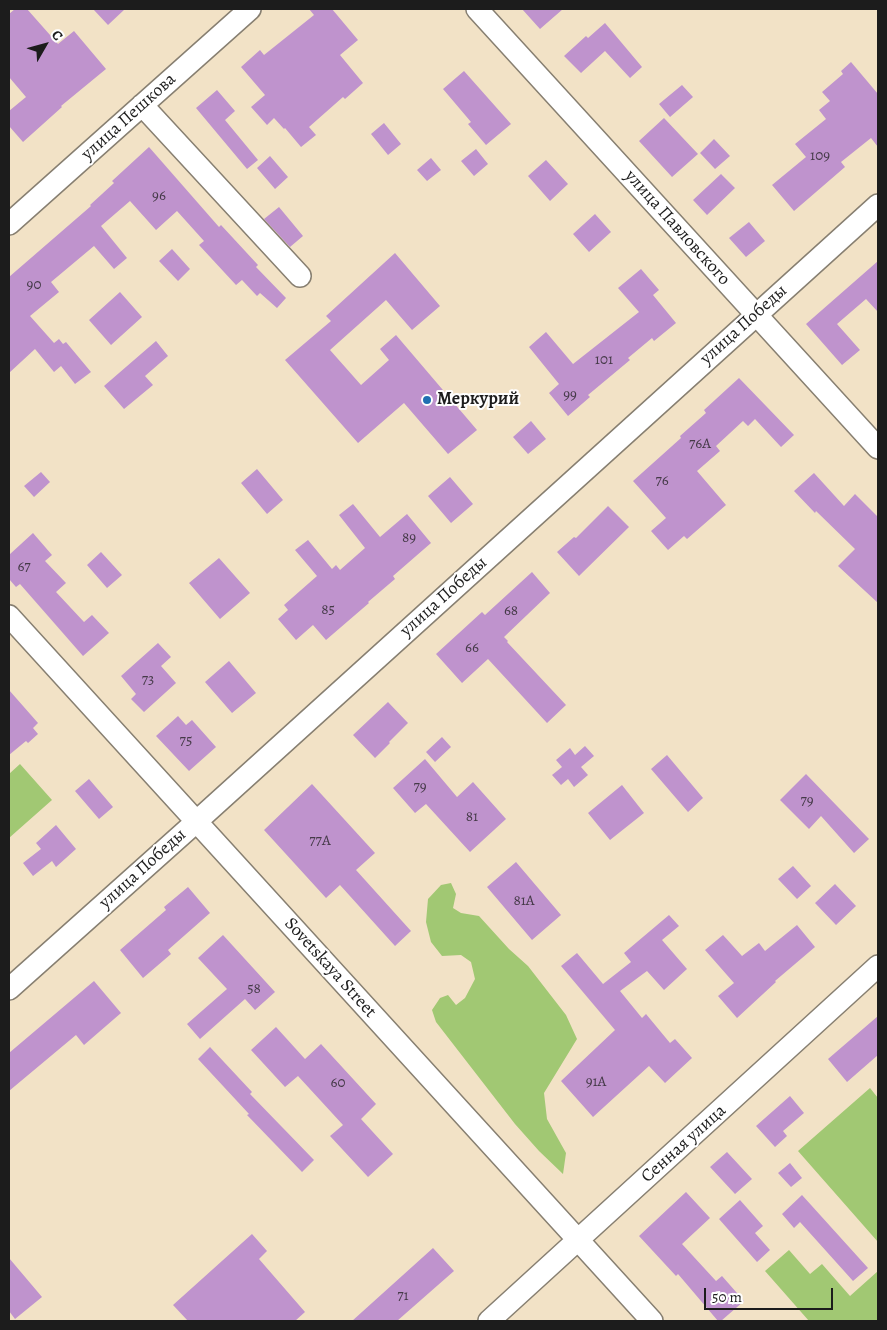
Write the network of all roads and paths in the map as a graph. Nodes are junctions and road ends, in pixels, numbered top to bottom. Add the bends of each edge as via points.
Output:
1 (250, 9) edge
2 (477, 9) edge
3 (142, 105) junction
4 (878, 205) edge
5 (9, 224) edge
6 (300, 276) dead end
7 (756, 314) junction
8 (878, 448) edge
9 (9, 616) edge
10 (196, 822) junction
11 (878, 966) edge
12 (9, 988) edge
13 (578, 1240) junction
14 (489, 1321) edge
15 (652, 1321) edge

1 - 3 street, улица Пешкова
2 - 7 street, улица Павловского
3 - 5 street, улица Пешкова
3 - 6 street
4 - 7 street, улица Победы
7 - 8 street, улица Павловского
7 - 10 street, улица Победы
9 - 10 street, Sovetskaya Street
10 - 12 street, улица Победы
10 - 13 street, Sovetskaya Street
11 - 13 street, Сенная улица
13 - 14 street, Сенная улица
13 - 15 street, Sovetskaya Street

